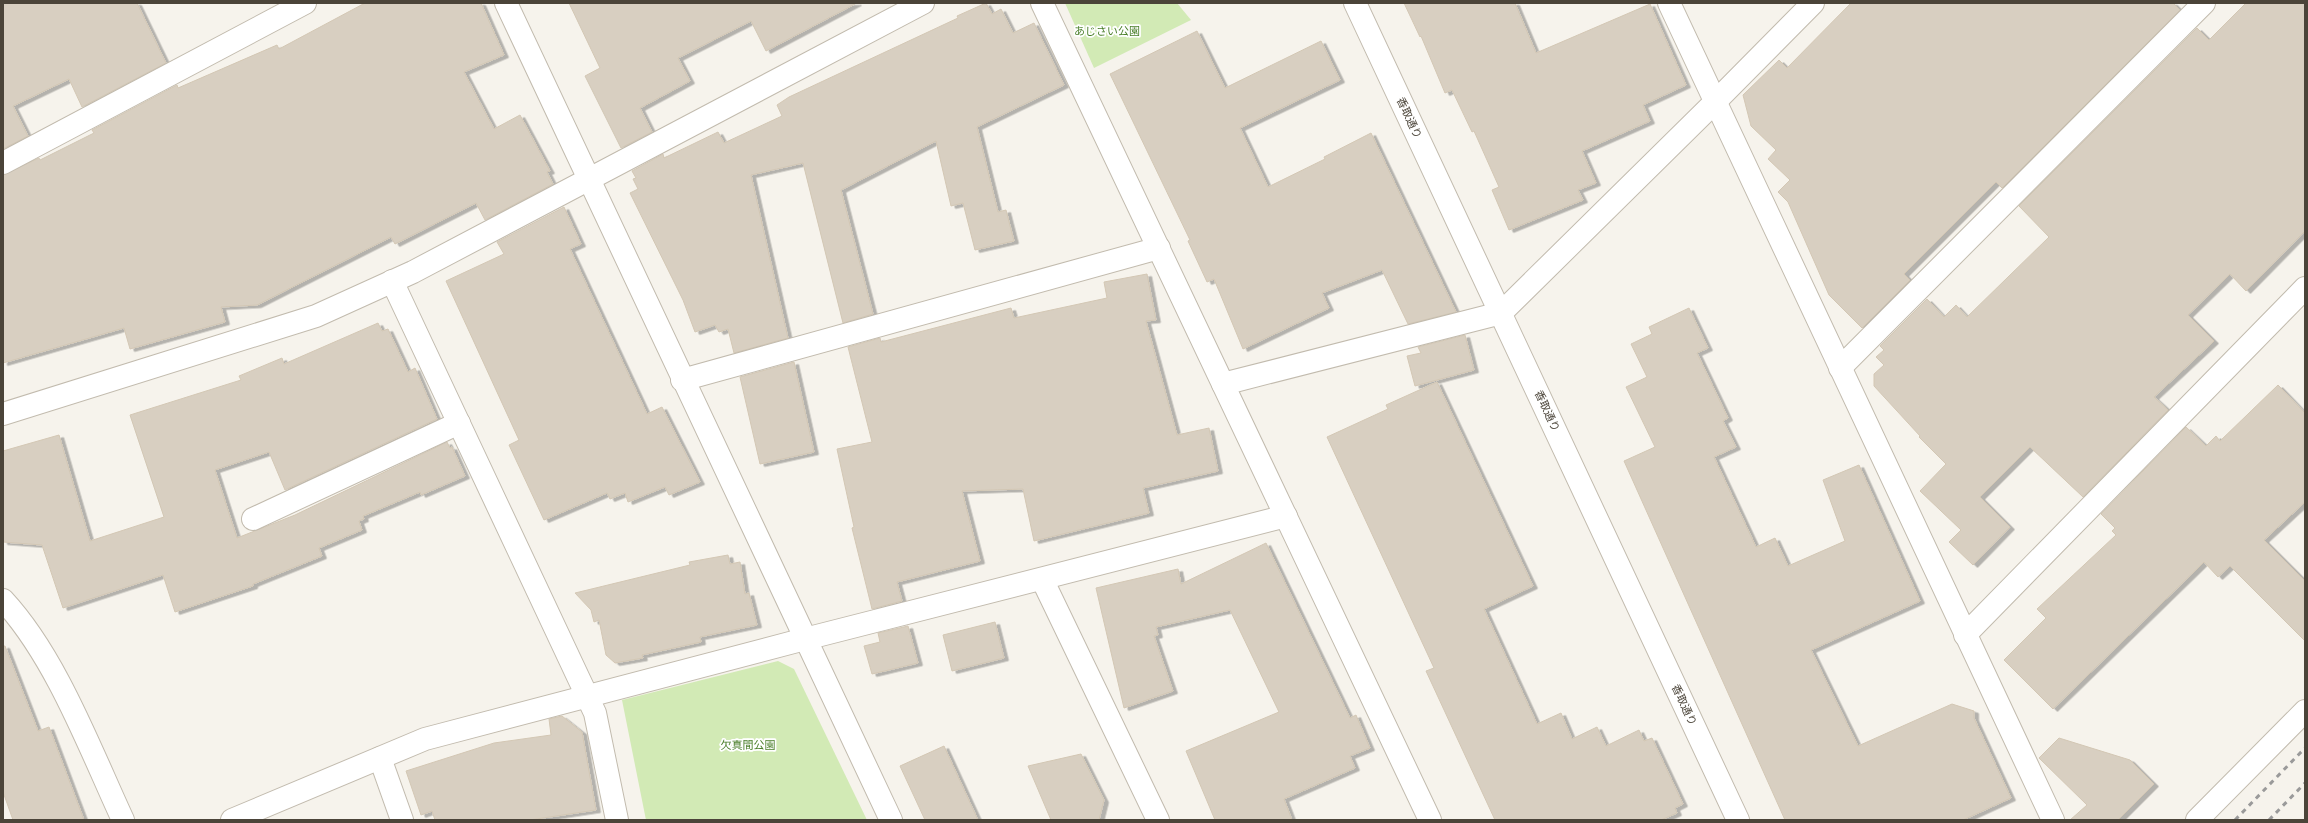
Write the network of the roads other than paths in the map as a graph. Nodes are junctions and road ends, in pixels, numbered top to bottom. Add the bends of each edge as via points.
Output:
1 (305, 3) edge
2 (506, 3) edge
3 (923, 3) edge
4 (1042, 3) edge
5 (1355, 3) edge
6 (1669, 3) edge
7 (1813, 3) edge
8 (2204, 3) edge
9 (1715, 102) junction
10 (3, 163) edge
11 (588, 180) junction
12 (1159, 248) junction
13 (392, 281) junction
14 (2305, 288) edge
15 (1501, 313) junction
16 (1840, 368) junction
17 (682, 380) junction
18 (1223, 384) junction
19 (3, 414) edge
20 (459, 423) junction
21 (1286, 516) junction
22 (253, 519) dead end
23 (1042, 579) junction
24 (3, 600) edge
25 (1965, 635) junction
26 (805, 639) junction
27 (587, 696) junction
28 (2305, 711) edge
29 (380, 758) junction
30 (123, 820) edge
31 (232, 820) edge
32 (402, 820) edge
33 (617, 820) edge
34 (891, 820) edge
35 (1158, 820) edge
36 (1430, 820) edge
37 (1738, 820) edge
38 (2053, 820) edge
39 (2197, 820) edge

1 - 10 street
2 - 11 street
3 - 11 street
4 - 12 street
5 - 15 street, 香取通り
6 - 9 street
7 - 9 street
8 - 16 street
9 - 15 street
9 - 16 street
11 - 13 street
11 - 17 street
12 - 17 street
12 - 18 street
13 - 19 street via 316,316
13 - 20 street
14 - 25 street
15 - 18 street
15 - 37 street, 香取通り
16 - 25 street
17 - 26 street
18 - 21 street
20 - 22 street
20 - 27 street
21 - 23 street
21 - 36 street
23 - 26 street
23 - 35 street
24 - 30 street via 27,629 60,686
25 - 38 street
26 - 27 street
26 - 34 street
27 - 29 street via 425,739
27 - 33 street via 595,713
28 - 39 street
29 - 31 street
29 - 32 street

